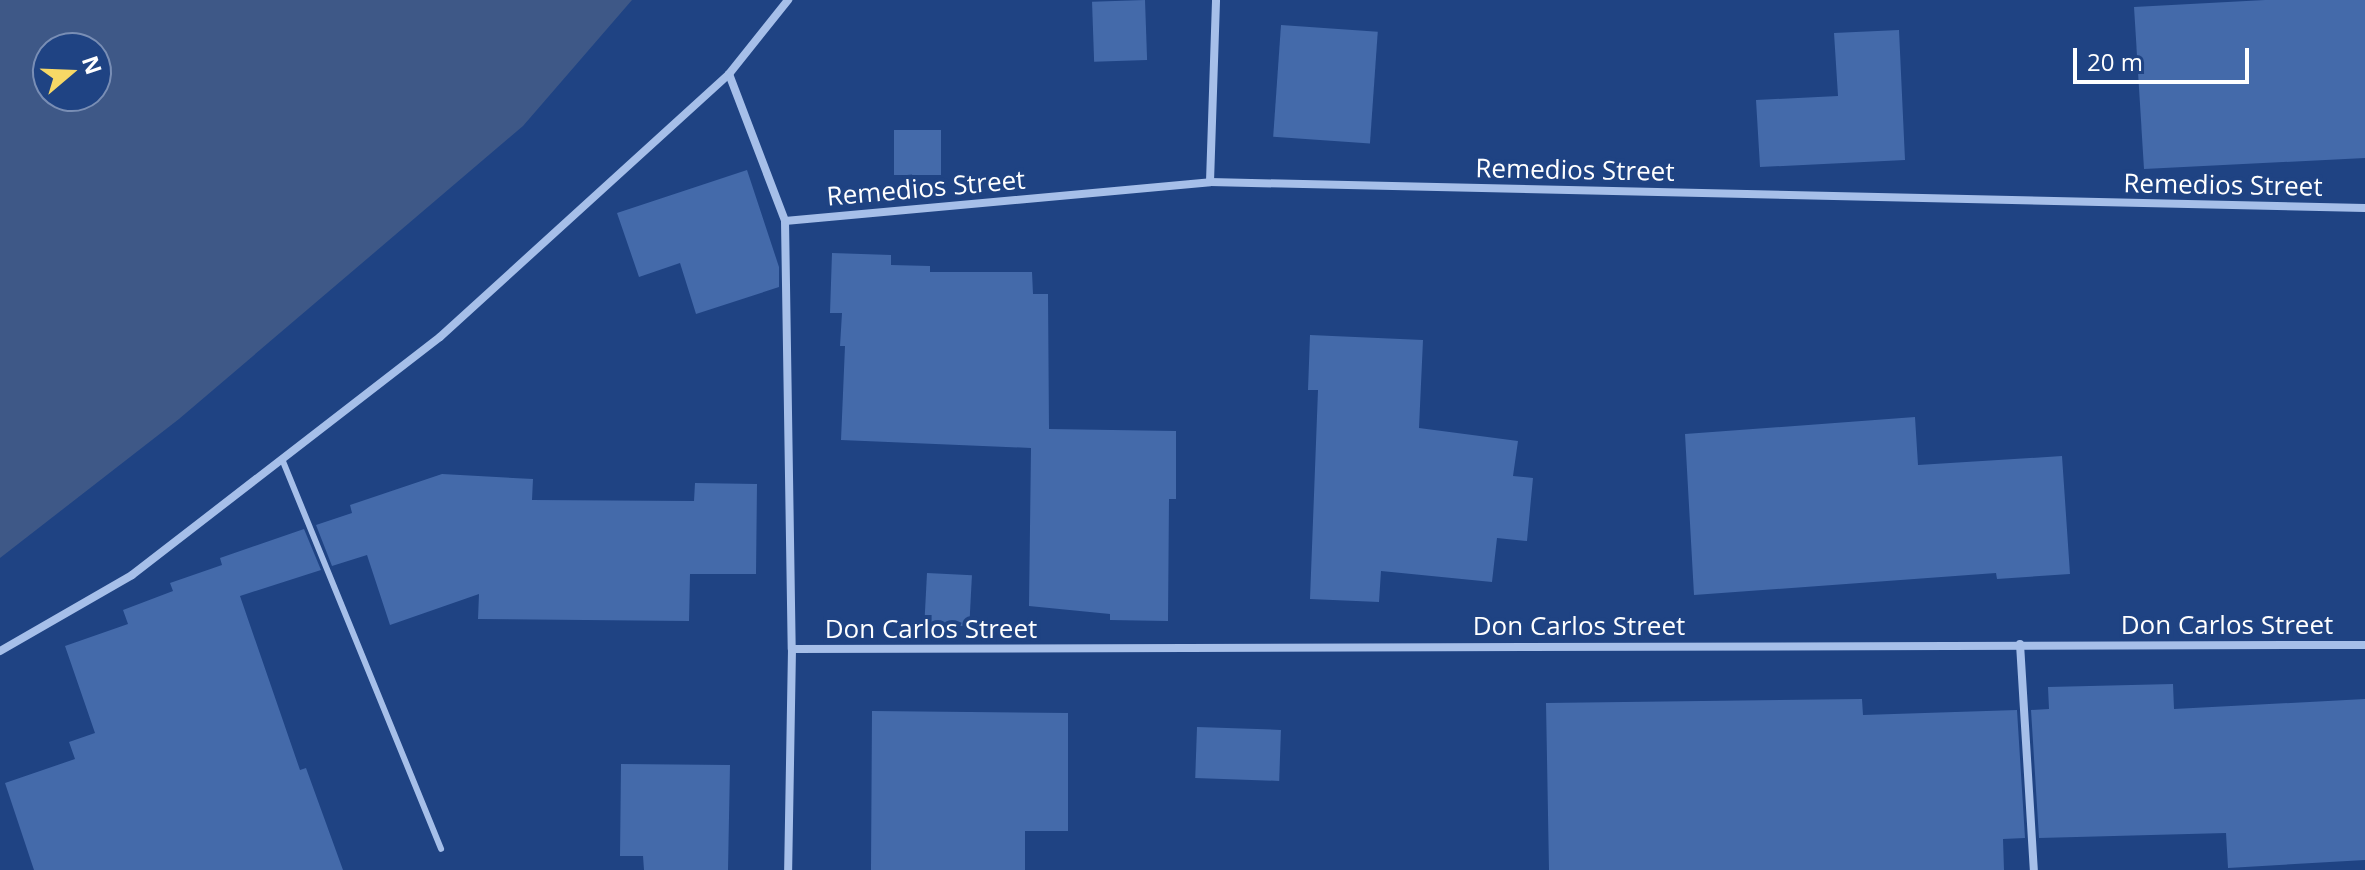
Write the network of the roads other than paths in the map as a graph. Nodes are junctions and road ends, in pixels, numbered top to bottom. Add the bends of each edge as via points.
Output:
1 (788, 0) edge
2 (1216, 0) edge
3 (729, 74) junction
4 (1210, 182) junction
5 (2365, 208) edge
6 (785, 221) junction
7 (282, 459) junction
8 (2020, 644) junction
9 (2365, 645) edge
10 (792, 649) junction
11 (0, 651) edge
12 (441, 849) dead end
13 (788, 870) edge
14 (2034, 870) edge

1 - 3 street
2 - 4 street
3 - 6 street
3 - 7 street via 440,337
4 - 5 street, Remedios Street
4 - 6 street, Remedios Street
6 - 10 street
7 - 11 street via 132,575
7 - 12 lane
8 - 9 street, Don Carlos Street
8 - 10 street, Don Carlos Street
8 - 14 street
10 - 13 street

